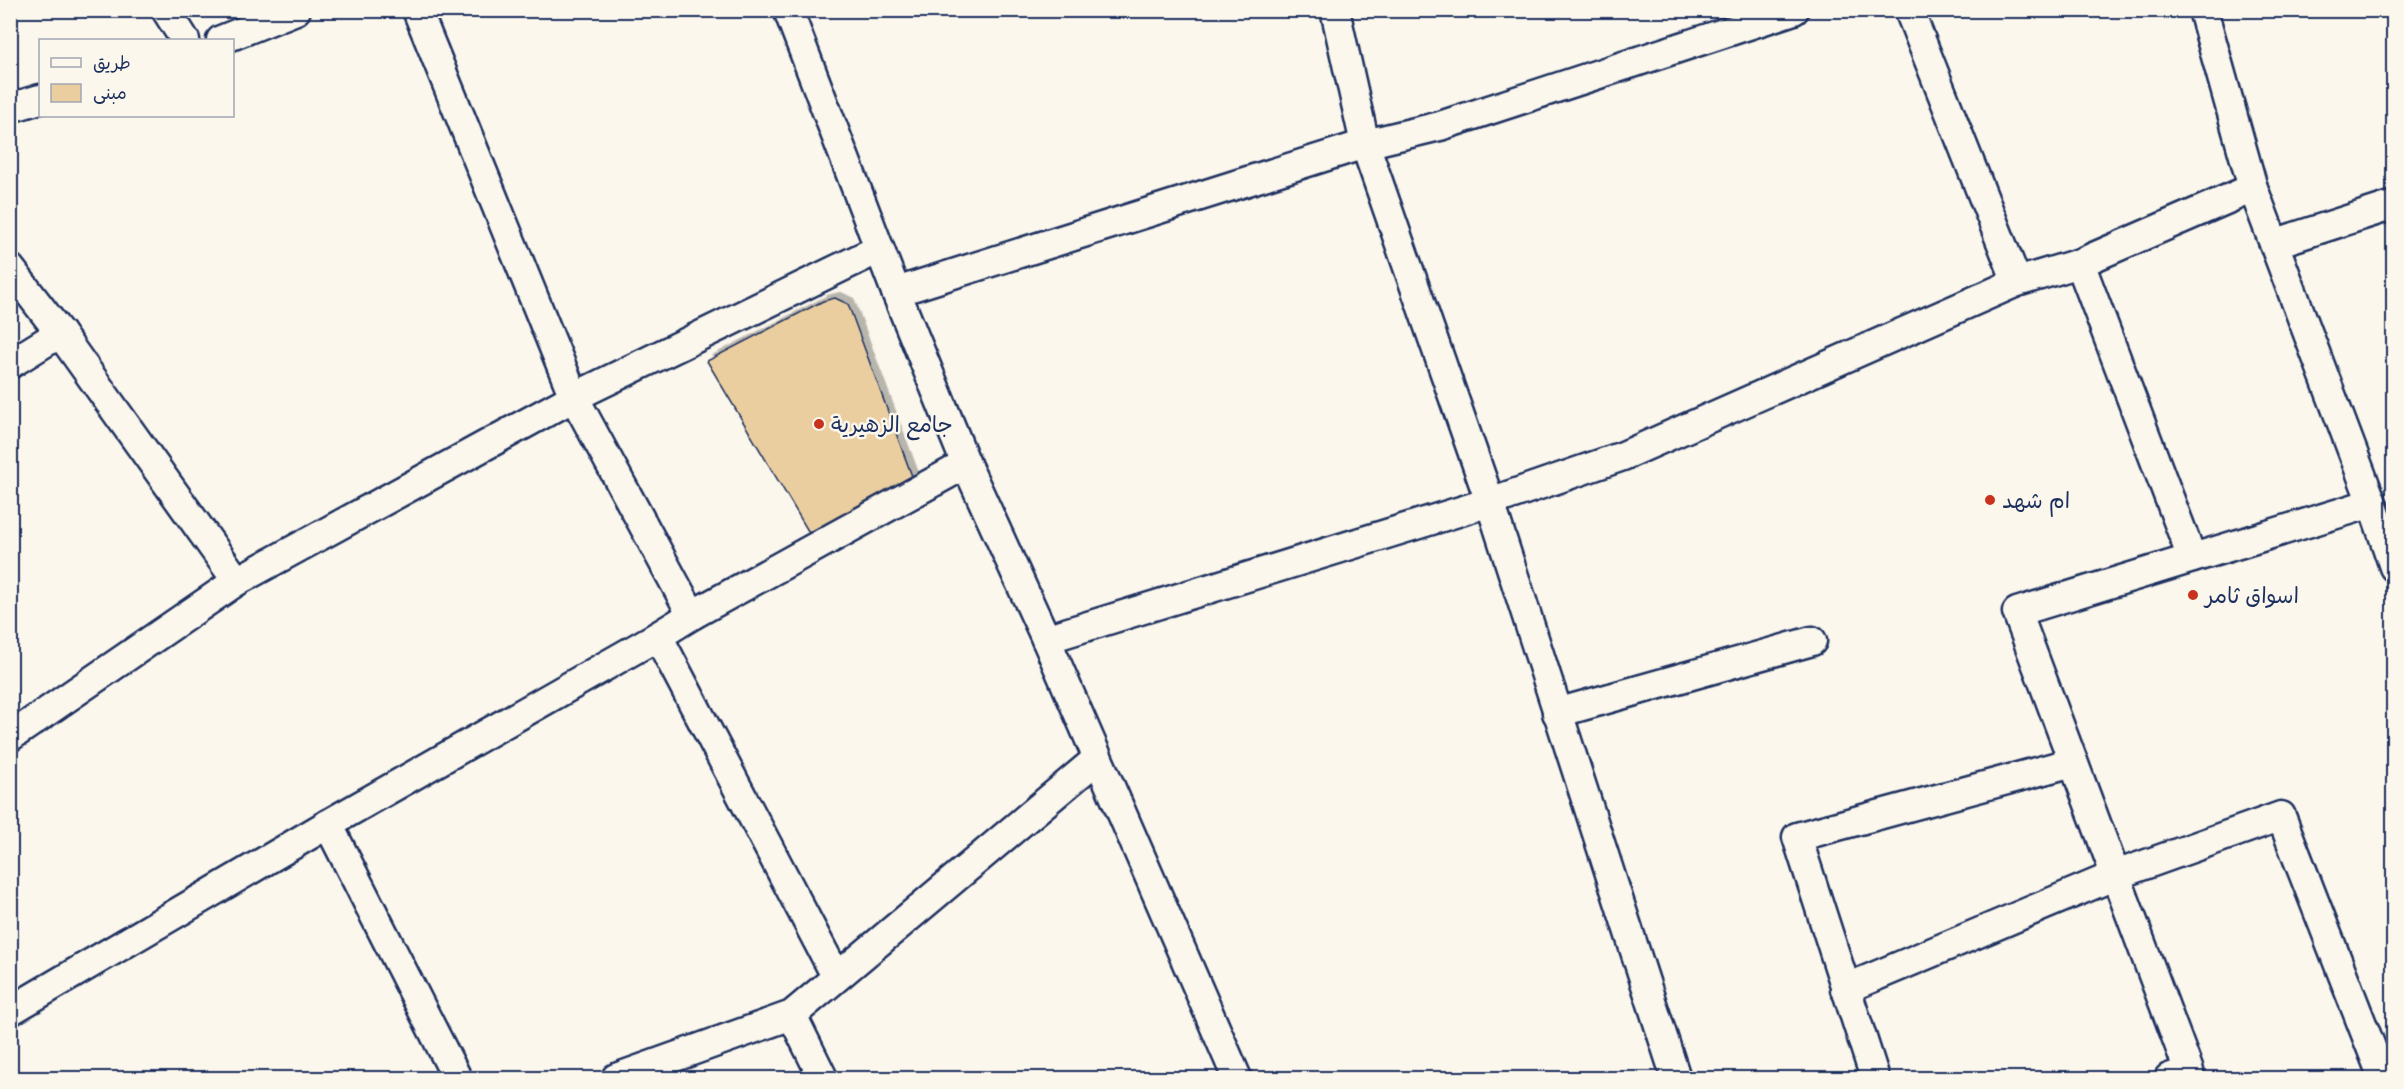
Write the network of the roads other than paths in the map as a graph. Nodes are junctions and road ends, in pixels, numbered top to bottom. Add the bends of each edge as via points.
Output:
1 (166, 10) edge
2 (296, 10) edge
3 (417, 10) edge
4 (788, 10) edge
5 (1335, 10) edge
6 (1794, 10) edge
7 (1909, 10) edge
8 (2203, 10) edge
9 (184, 39) edge
10 (224, 39) edge
11 (39, 99) edge
12 (10, 108) edge
13 (1365, 144) junction
14 (2253, 188) junction
15 (2394, 205) edge
16 (2276, 243) junction
17 (879, 249) junction
18 (2080, 263) junction
19 (10, 268) edge
20 (2018, 282) junction
21 (896, 292) junction
22 (60, 333) junction
23 (10, 364) edge
24 (574, 397) junction
25 (966, 464) junction
26 (1490, 502) junction
27 (2372, 503) junction
28 (2192, 558) junction
29 (2394, 567) edge
30 (237, 580) junction
31 (692, 615) junction
32 (658, 636) junction
33 (1046, 639) junction
34 (1812, 641) dead end
35 (1557, 713) junction
36 (10, 738) edge
37 (1096, 759) junction
38 (2073, 762) junction
39 (328, 824) junction
40 (2116, 875) junction
41 (836, 976) junction
42 (1845, 989) junction
43 (10, 1011) edge
44 (792, 1015) junction
45 (457, 1078) edge
46 (616, 1078) edge
47 (822, 1078) edge
48 (1237, 1078) edge
49 (1676, 1078) edge
50 (1875, 1078) edge
51 (2169, 1078) edge
52 (2383, 1078) edge

1 - 9 street
2 - 10 street
3 - 24 street
4 - 17 street
5 - 13 street
6 - 13 street via 1440,126
7 - 20 street
8 - 14 street
11 - 12 street
13 - 21 street
13 - 26 street
14 - 16 street
14 - 18 street
15 - 16 street
16 - 27 street
17 - 21 street
17 - 24 street
18 - 20 street
18 - 28 street
19 - 22 street
20 - 26 street via 1623,456
21 - 25 street
22 - 23 street
22 - 30 street
24 - 30 street
24 - 31 street
25 - 31 street
25 - 33 street
26 - 33 street
26 - 35 street
27 - 28 street
27 - 29 street
28 - 38 street via 2017,612
30 - 36 street
31 - 32 street
32 - 39 street
32 - 41 street
33 - 37 street
34 - 35 street
35 - 49 street
37 - 41 street
37 - 48 street
38 - 40 street
38 - 42 street via 1797,837
39 - 43 street
39 - 45 street
40 - 42 street
40 - 51 street via 2189,1071
40 - 52 street via 2281,816
41 - 44 street
42 - 50 street
44 - 46 street
44 - 47 street

